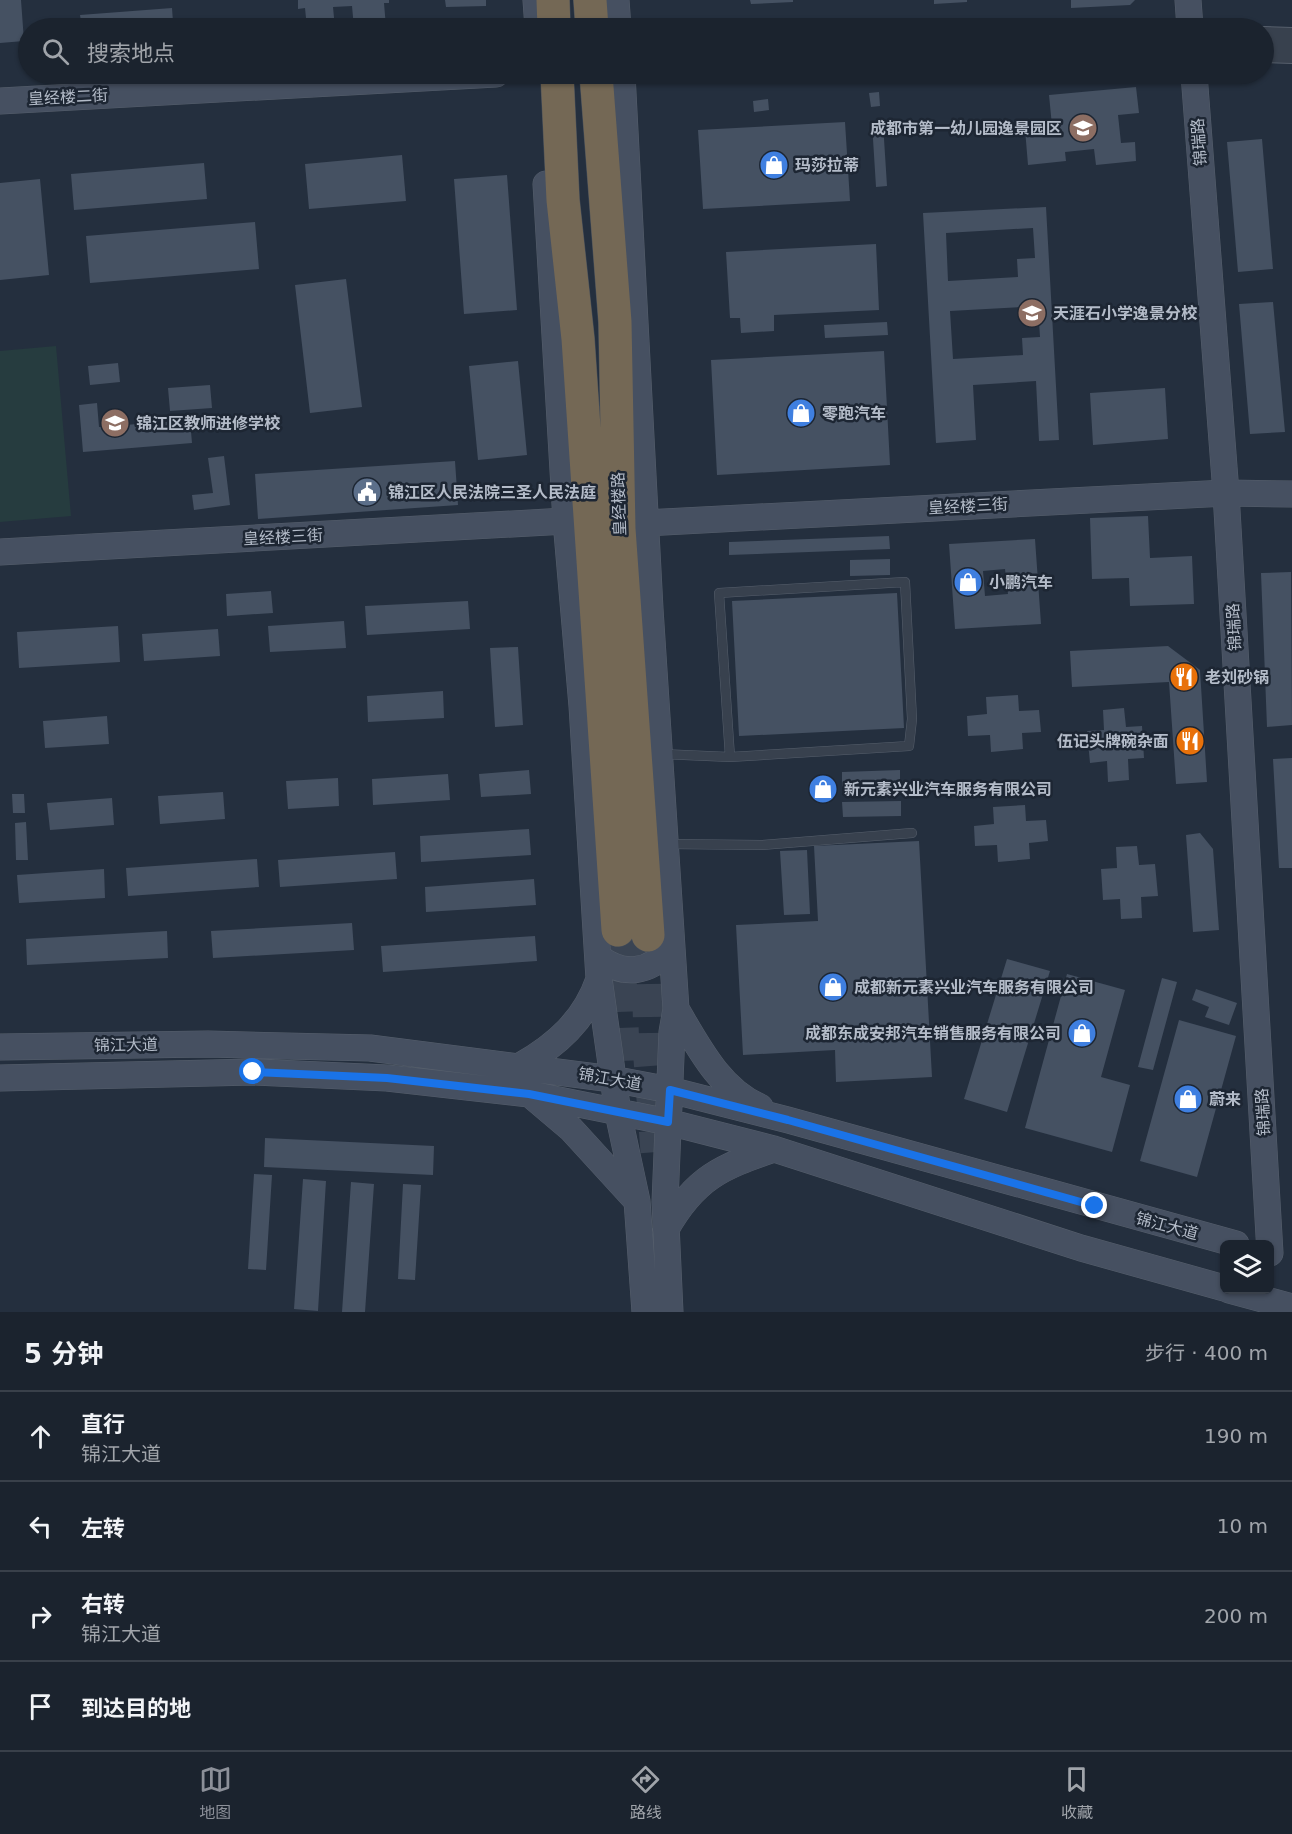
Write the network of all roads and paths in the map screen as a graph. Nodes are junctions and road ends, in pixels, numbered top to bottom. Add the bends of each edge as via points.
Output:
1 (536, 0) edge
2 (553, 0) edge
3 (590, 0) edge
4 (616, 0) edge
5 (1188, 0) edge
6 (537, 18) edge
7 (554, 18) edge
8 (591, 18) edge
9 (617, 18) edge
10 (1189, 18) edge
11 (1274, 36) edge
12 (1292, 37) edge
13 (1274, 53) edge
14 (1292, 54) edge
15 (312, 84) edge
16 (542, 84) edge
17 (557, 84) edge
18 (597, 84) edge
19 (623, 84) edge
20 (1195, 84) edge
21 (0, 101) edge
22 (563, 200) junction
23 (615, 322) junction
24 (556, 333) junction
25 (640, 402) junction
26 (1226, 493) junction
27 (1292, 494) edge
28 (566, 521) junction
29 (645, 523) junction
30 (0, 552) edge
31 (659, 754) junction
32 (730, 757) junction
33 (912, 833) dead end
34 (664, 844) junction
35 (646, 938) junction
36 (599, 968) junction
37 (676, 1009) junction
38 (0, 1047) edge
39 (520, 1066) junction
40 (0, 1078) edge
41 (612, 1079) junction
42 (670, 1090) junction
43 (529, 1094) junction
44 (618, 1113) junction
45 (788, 1120) junction
46 (668, 1122) junction
47 (774, 1149) junction
48 (637, 1201) junction
49 (666, 1229) junction
50 (1268, 1240) edge
51 (1220, 1241) edge
52 (1274, 1255) edge
53 (1292, 1260) edge
54 (1220, 1287) edge
55 (1244, 1294) edge
56 (1292, 1307) edge
57 (645, 1312) edge
58 (670, 1312) edge

1 - 6 main road
2 - 7 highway
3 - 8 highway
4 - 9 main road
5 - 10 main road
11 - 12 street
13 - 14 street
15 - 21 main road, 皇经楼二街
16 - 24 main road
17 - 22 highway, 皇经楼路
18 - 23 highway, 皇经楼路
19 - 25 main road
20 - 26 main road, 锦瑞路
22 - 24 highway
22 - 35 highway, 皇经楼路 via 578,339 588,516
23 - 25 highway
23 - 35 highway, 皇经楼路 via 619,529
24 - 28 main road
25 - 29 main road
26 - 27 main road, 皇经楼三街
26 - 29 main road, 皇经楼三街
26 - 50 main road, 锦瑞路
28 - 30 main road, 皇经楼三街
28 - 36 main road
29 - 31 main road
31 - 32 lane
31 - 34 main road
32 - 32 lane via 909,747 912,719 905,582 719,593
33 - 34 lane via 762,845
34 - 35 main road
35 - 36 main road via 653,965 638,970
35 - 37 main road
36 - 39 main road via 590,1004 543,1052
36 - 41 main road
37 - 42 main road
37 - 45 main road via 708,1064 745,1101
38 - 39 main road, 锦江大道 via 208,1044 370,1048
39 - 41 main road, 锦江大道
40 - 43 main road, 锦江大道 via 253,1072 387,1078
41 - 42 main road, 锦江大道
41 - 44 main road
42 - 45 main road, 锦江大道
42 - 46 main road
43 - 44 main road, 锦江大道
43 - 48 main road via 571,1130
44 - 46 main road, 锦江大道
44 - 48 main road
45 - 51 main road, 锦江大道
46 - 47 main road, 锦江大道
46 - 49 main road
47 - 49 main road via 727,1165 697,1186 680,1204
47 - 54 main road, 锦江大道 via 1081,1248
48 - 57 main road
49 - 58 main road
52 - 53 main road
55 - 56 main road

